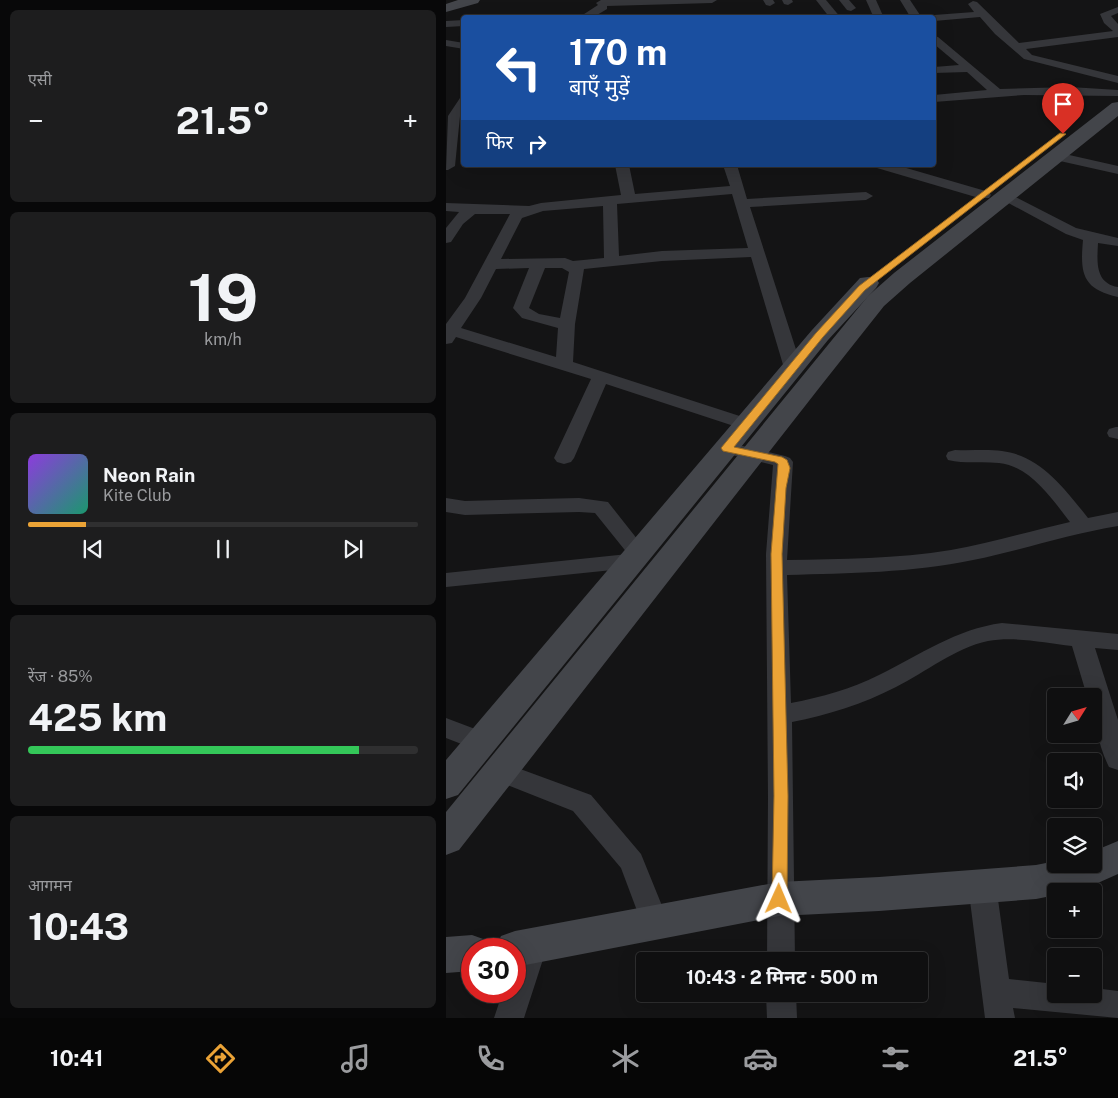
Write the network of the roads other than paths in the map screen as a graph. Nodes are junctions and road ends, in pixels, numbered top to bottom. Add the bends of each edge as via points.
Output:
1 (473, 0) edge
2 (712, 0) edge
3 (821, 0) edge
4 (871, 0) edge
5 (905, 0) edge
6 (973, 4) dead end
7 (603, 6) edge
8 (446, 8) edge
9 (1118, 10) edge
10 (982, 14) junction
11 (588, 15) edge
12 (834, 15) edge
13 (878, 15) edge
14 (915, 15) edge
15 (936, 18) edge
16 (461, 23) edge
17 (446, 24) edge
18 (1118, 30) edge
19 (1118, 34) edge
20 (936, 41) edge
21 (1016, 48) junction
22 (970, 68) junction
23 (936, 69) edge
24 (997, 93) junction
25 (1117, 93) edge
26 (936, 99) edge
27 (461, 106) edge
28 (1056, 156) junction
29 (448, 166) dead end
30 (622, 167) edge
31 (731, 167) edge
32 (889, 167) edge
33 (1118, 170) edge
34 (740, 196) junction
35 (866, 196) dead end
36 (995, 196) junction
37 (629, 199) junction
38 (610, 201) junction
39 (446, 207) edge
40 (475, 209) junction
41 (527, 210) junction
42 (1091, 237) junction
43 (446, 239) edge
44 (1118, 242) edge
45 (758, 252) junction
46 (612, 261) junction
47 (539, 263) junction
48 (492, 264) junction
49 (572, 266) junction
50 (1118, 292) edge
51 (567, 324) junction
52 (448, 333) edge
53 (564, 365) junction
54 (793, 368) junction
55 (601, 377) junction
56 (746, 424) junction
57 (726, 448) junction
58 (752, 454) junction
59 (955, 456) dead end
60 (564, 458) dead end
61 (446, 505) edge
62 (1118, 519) edge
63 (1084, 526) junction
64 (636, 557) junction
65 (777, 568) junction
66 (446, 580) edge
67 (1081, 639) junction
68 (1118, 642) edge
69 (779, 715) junction
70 (446, 728) edge
71 (482, 742) junction
72 (1118, 760) edge
73 (501, 772) junction
74 (446, 785) edge
75 (446, 840) edge
76 (1118, 857) edge
77 (982, 885) junction
78 (779, 899) junction
79 (655, 923) junction
80 (526, 948) edge
81 (781, 952) edge
82 (461, 954) edge
83 (446, 955) edge
84 (781, 1002) edge
85 (512, 1003) edge
86 (998, 1005) edge
87 (1118, 1005) edge
88 (509, 1018) edge
89 (782, 1018) edge

1 - 8 street
2 - 7 street
3 - 12 street
4 - 13 street
5 - 14 street
6 - 10 street
7 - 11 street
9 - 18 street via 1105,14
10 - 15 street
10 - 21 street
16 - 17 street
19 - 21 street
20 - 22 street
21 - 25 street via 1032,59
22 - 23 street
22 - 24 street
24 - 25 street via 1055,90
24 - 26 street
25 - 28 street
25 - 36 street
27 - 29 street via 454,116
28 - 33 street
28 - 36 street
30 - 37 street
31 - 34 street
32 - 36 street
34 - 35 street
34 - 37 street
34 - 45 street
36 - 42 street
36 - 54 street via 862,288
36 - 58 street via 876,302
37 - 38 street
38 - 41 street
38 - 46 street
39 - 40 street
40 - 41 street
40 - 43 street via 463,216
41 - 48 street via 516,215
42 - 44 street
42 - 50 street via 1094,282 1102,289
45 - 46 street
45 - 54 street
46 - 49 street
47 - 48 street
47 - 49 street
47 - 51 street via 522,312 527,316
48 - 52 street
49 - 51 street via 577,270
51 - 53 street
52 - 53 street
53 - 55 street
54 - 56 street
55 - 56 street
55 - 60 street
56 - 57 street
57 - 58 street
57 - 64 street
58 - 65 street via 783,462
58 - 73 street
59 - 63 street via 1002,457 1020,461 1050,484
61 - 64 street via 465,508 601,507 616,524
62 - 63 street
63 - 65 street via 972,553 878,564
64 - 66 street
64 - 71 street
65 - 69 street
67 - 68 street
67 - 69 street via 986,632 875,688 825,707
67 - 72 street
69 - 78 street
70 - 71 street
71 - 74 street
73 - 75 street
73 - 79 street via 582,803 591,811 632,862
76 - 77 street via 1082,873 1036,882
77 - 78 street
77 - 86 street
78 - 79 street
78 - 81 street
79 - 80 street
82 - 83 street
84 - 89 street
85 - 88 street
86 - 87 street

